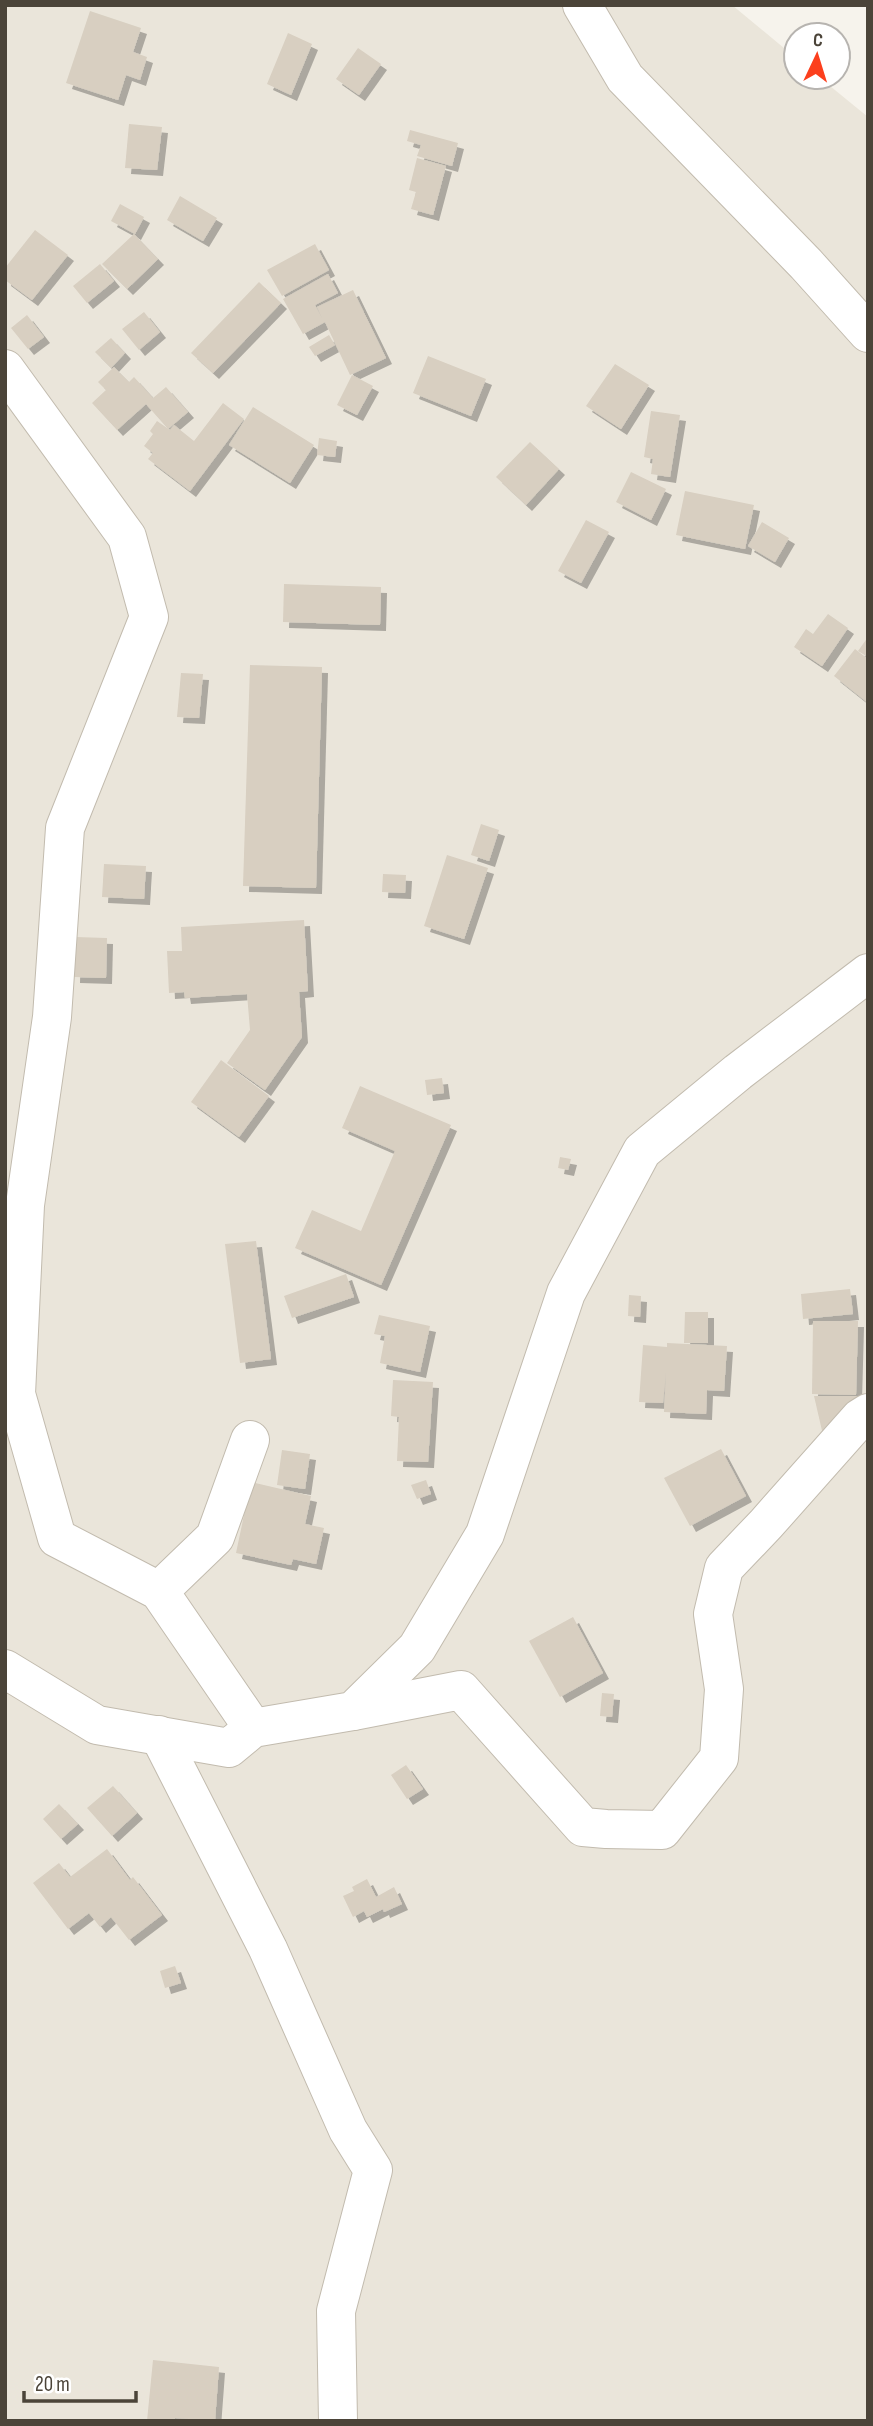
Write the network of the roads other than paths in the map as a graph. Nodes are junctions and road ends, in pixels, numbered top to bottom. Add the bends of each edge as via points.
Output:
1 (582, 5) edge
2 (868, 333) edge
3 (5, 369) edge
4 (868, 973) edge
5 (868, 1413) edge
6 (250, 1440) dead end
7 (159, 1591) junction
8 (5, 1669) edge
9 (353, 1711) junction
10 (253, 1728) junction
11 (159, 1735) junction
12 (338, 2421) edge

1 - 2 street via 625,78
3 - 7 street via 127,537 149,617 65,828 52,1017 25,1205 16,1394 57,1538
4 - 9 street via 642,1151 566,1293 485,1534 417,1648
5 - 9 street via 724,1568 713,1614 724,1689 719,1758 662,1830 583,1826 461,1690
6 - 7 street via 215,1537
7 - 10 street
8 - 11 street via 97,1725
9 - 10 street
10 - 11 street via 229,1748
11 - 12 street via 268,1949 348,2130 373,2170 336,2311

